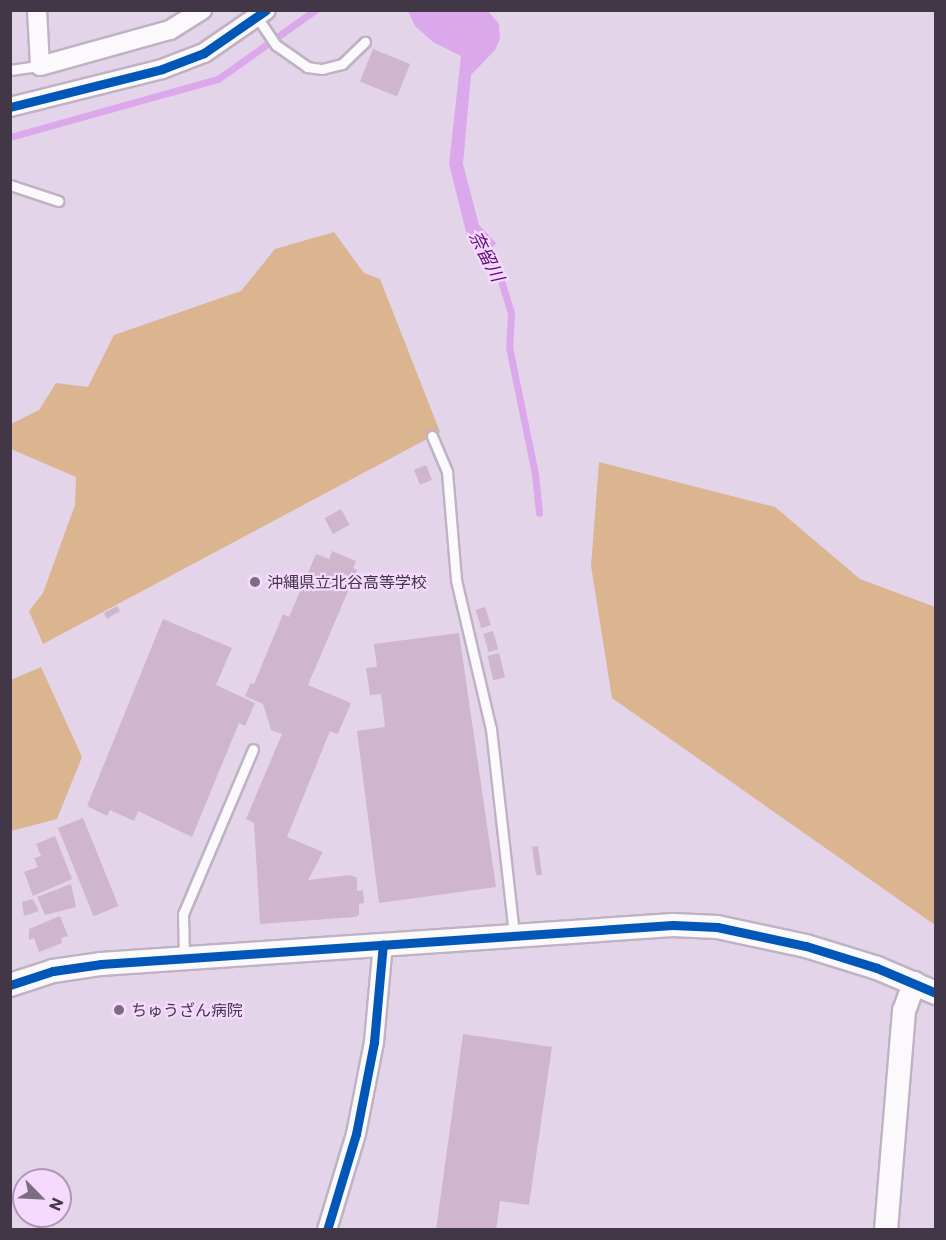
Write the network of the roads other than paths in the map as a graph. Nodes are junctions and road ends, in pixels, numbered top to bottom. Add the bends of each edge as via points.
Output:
1 (37, 10) edge
2 (202, 10) edge
3 (262, 18) edge
4 (365, 42) dead end
5 (40, 66) junction
6 (10, 70) edge
7 (10, 107) edge
8 (10, 184) edge
9 (58, 201) dead end
10 (432, 436) dead end
11 (253, 749) dead end
12 (514, 934) junction
13 (383, 944) junction
14 (184, 957) junction
15 (914, 983) junction
16 (10, 985) edge
17 (936, 993) edge
18 (327, 1230) edge
19 (886, 1230) edge

1 - 5 street
2 - 5 street via 170,30
3 - 4 lane via 276,45 307,68 322,69 342,63
3 - 7 street via 204,53 162,69
5 - 6 lane
8 - 9 lane
10 - 12 lane via 447,472 456,580 491,729
11 - 14 lane via 183,914
12 - 13 street
12 - 15 street via 650,924 717,927 806,946
13 - 14 street
13 - 18 street via 372,1053 356,1134
14 - 16 street via 53,971
15 - 17 street
15 - 19 street via 904,1011

